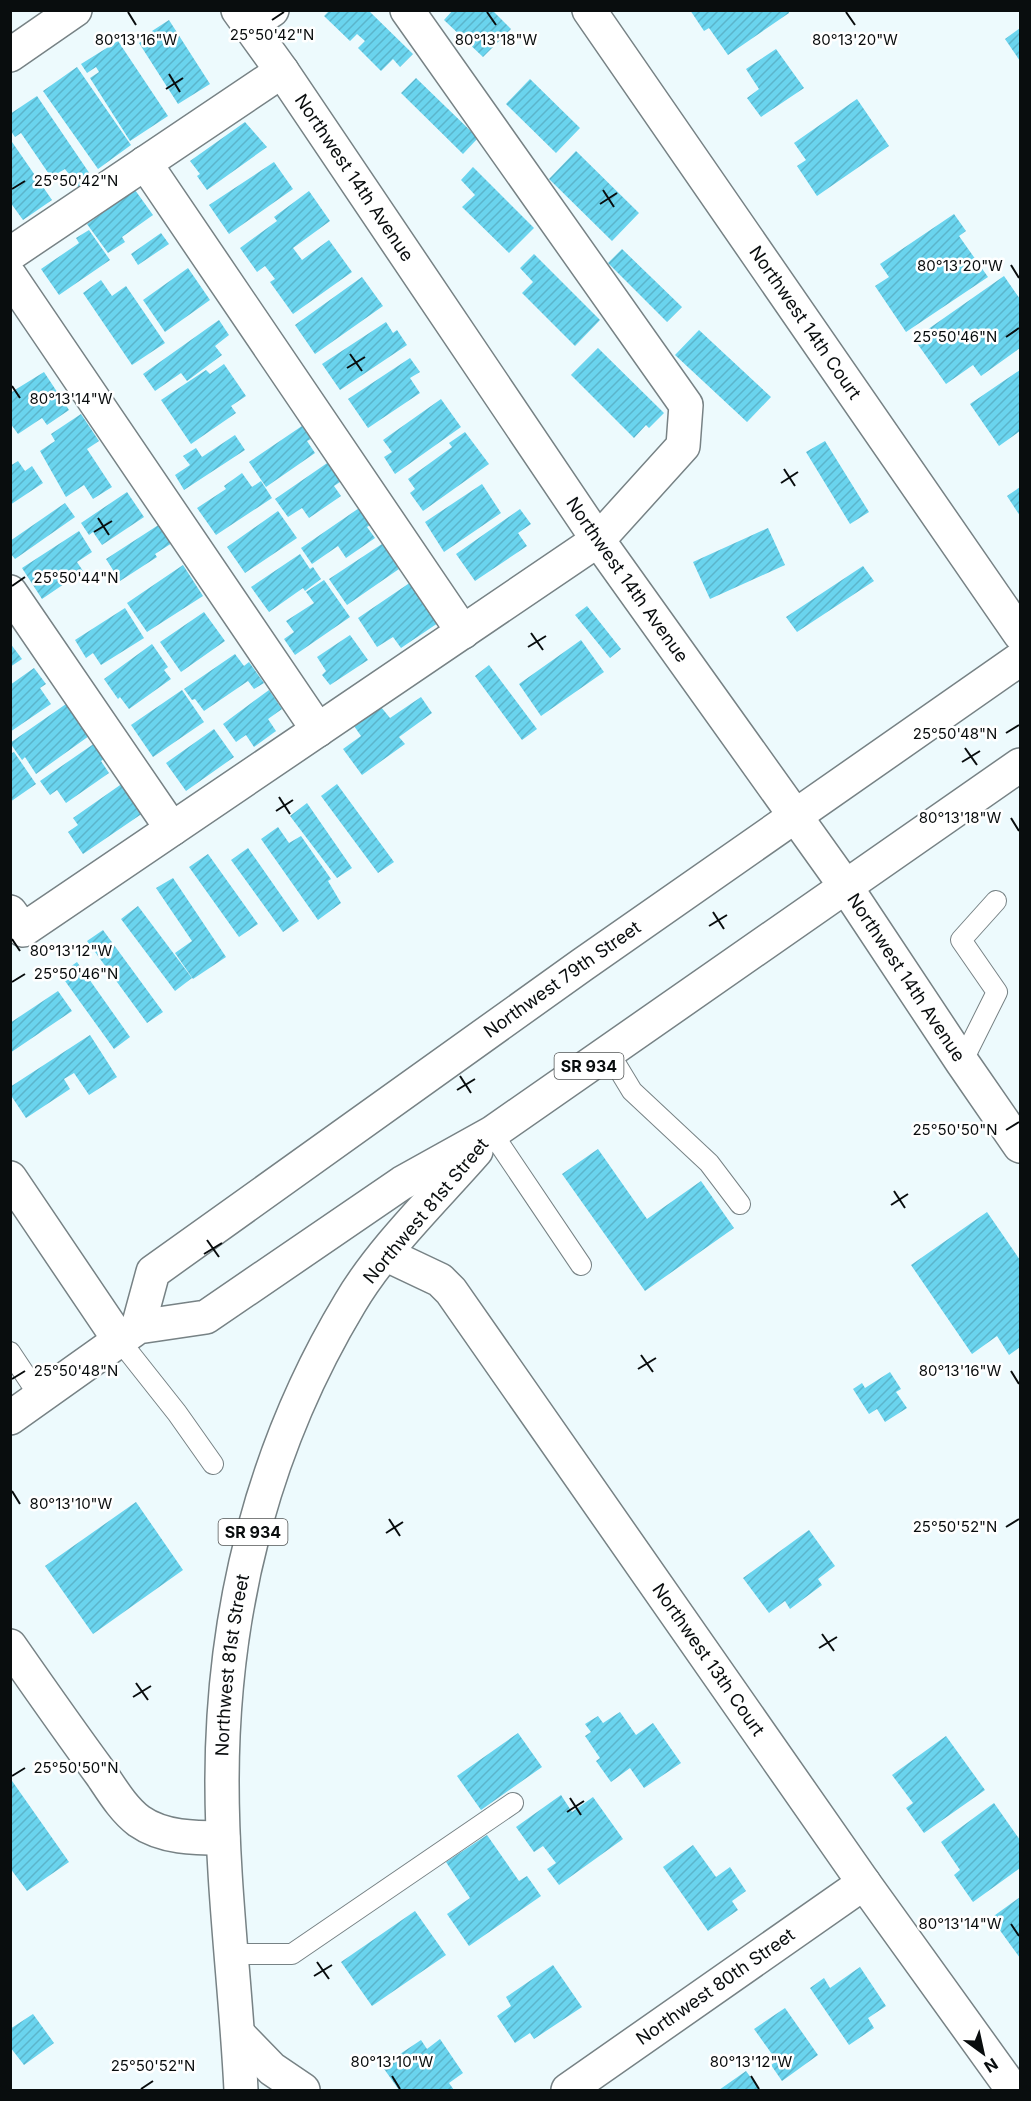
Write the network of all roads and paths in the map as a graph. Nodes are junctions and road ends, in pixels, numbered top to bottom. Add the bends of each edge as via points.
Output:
1 (75, 10) edge
2 (407, 10) edge
3 (589, 10) edge
4 (252, 16) edge
5 (10, 55) edge
6 (282, 71) junction
7 (146, 163) junction
8 (10, 255) edge
9 (10, 276) edge
10 (598, 540) junction
11 (10, 592) edge
12 (463, 632) junction
13 (1020, 634) edge
14 (1020, 659) edge
15 (318, 730) junction
16 (1020, 765) edge
17 (796, 815) junction
18 (172, 829) junction
19 (846, 887) junction
20 (996, 901) dead end
21 (10, 912) edge
22 (609, 1053) junction
23 (962, 1062) junction
24 (492, 1132) junction
25 (1020, 1146) edge
26 (11, 1179) edge
27 (740, 1204) dead end
28 (385, 1254) junction
29 (581, 1265) dead end
30 (129, 1334) junction
31 (10, 1352) edge
32 (40, 1397) junction
33 (10, 1418) edge
34 (213, 1464) dead end
35 (10, 1646) edge
36 (513, 1803) dead end
37 (224, 1838) junction
38 (864, 1883) junction
39 (231, 1954) junction
40 (237, 2034) junction
41 (242, 2091) edge
42 (303, 2091) edge
43 (568, 2091) edge
44 (1013, 2091) edge

1 - 5 street
2 - 10 street via 686,405 683,446
3 - 13 street, Northwest 14th Court
4 - 6 street, Northwest 14th Avenue
6 - 7 street
6 - 10 street, Northwest 14th Avenue
7 - 8 street
7 - 12 street
9 - 15 street
10 - 12 street
10 - 17 street, Northwest 14th Avenue
11 - 18 street
12 - 15 street
14 - 17 street, Northwest 79th Street
15 - 18 street
16 - 19 street, SR 934
17 - 19 street, Northwest 14th Avenue
17 - 30 street, Northwest 79th Street via 153,1272
18 - 21 street via 23,930
19 - 22 street, SR 934
19 - 23 street, Northwest 14th Avenue
20 - 23 lane via 961,940 998,992
22 - 24 street, SR 934
22 - 27 lane via 632,1090 709,1163
23 - 25 street, Northwest 14th Avenue
24 - 28 street, Northwest 81st Street / SR 934
24 - 29 lane
24 - 30 street via 402,1183 206,1317
26 - 30 street
28 - 37 street, Northwest 81st Street / SR 934 via 351,1301 311,1376 282,1443 253,1532 227,1668 223,1723
28 - 38 street, Northwest 13th Court via 440,1280 451,1291
30 - 32 street
30 - 34 lane
31 - 32 lane
32 - 33 street
35 - 37 street via 138,1820 171,1834
36 - 39 lane via 291,1954
37 - 39 street, Northwest 81st Street / SR 934
38 - 43 street, Northwest 80th Street
38 - 44 street, Northwest 13th Court
39 - 40 street, Northwest 81st Street / SR 934
40 - 41 street, Northwest 81st Street / SR 934
40 - 42 street via 272,2069

